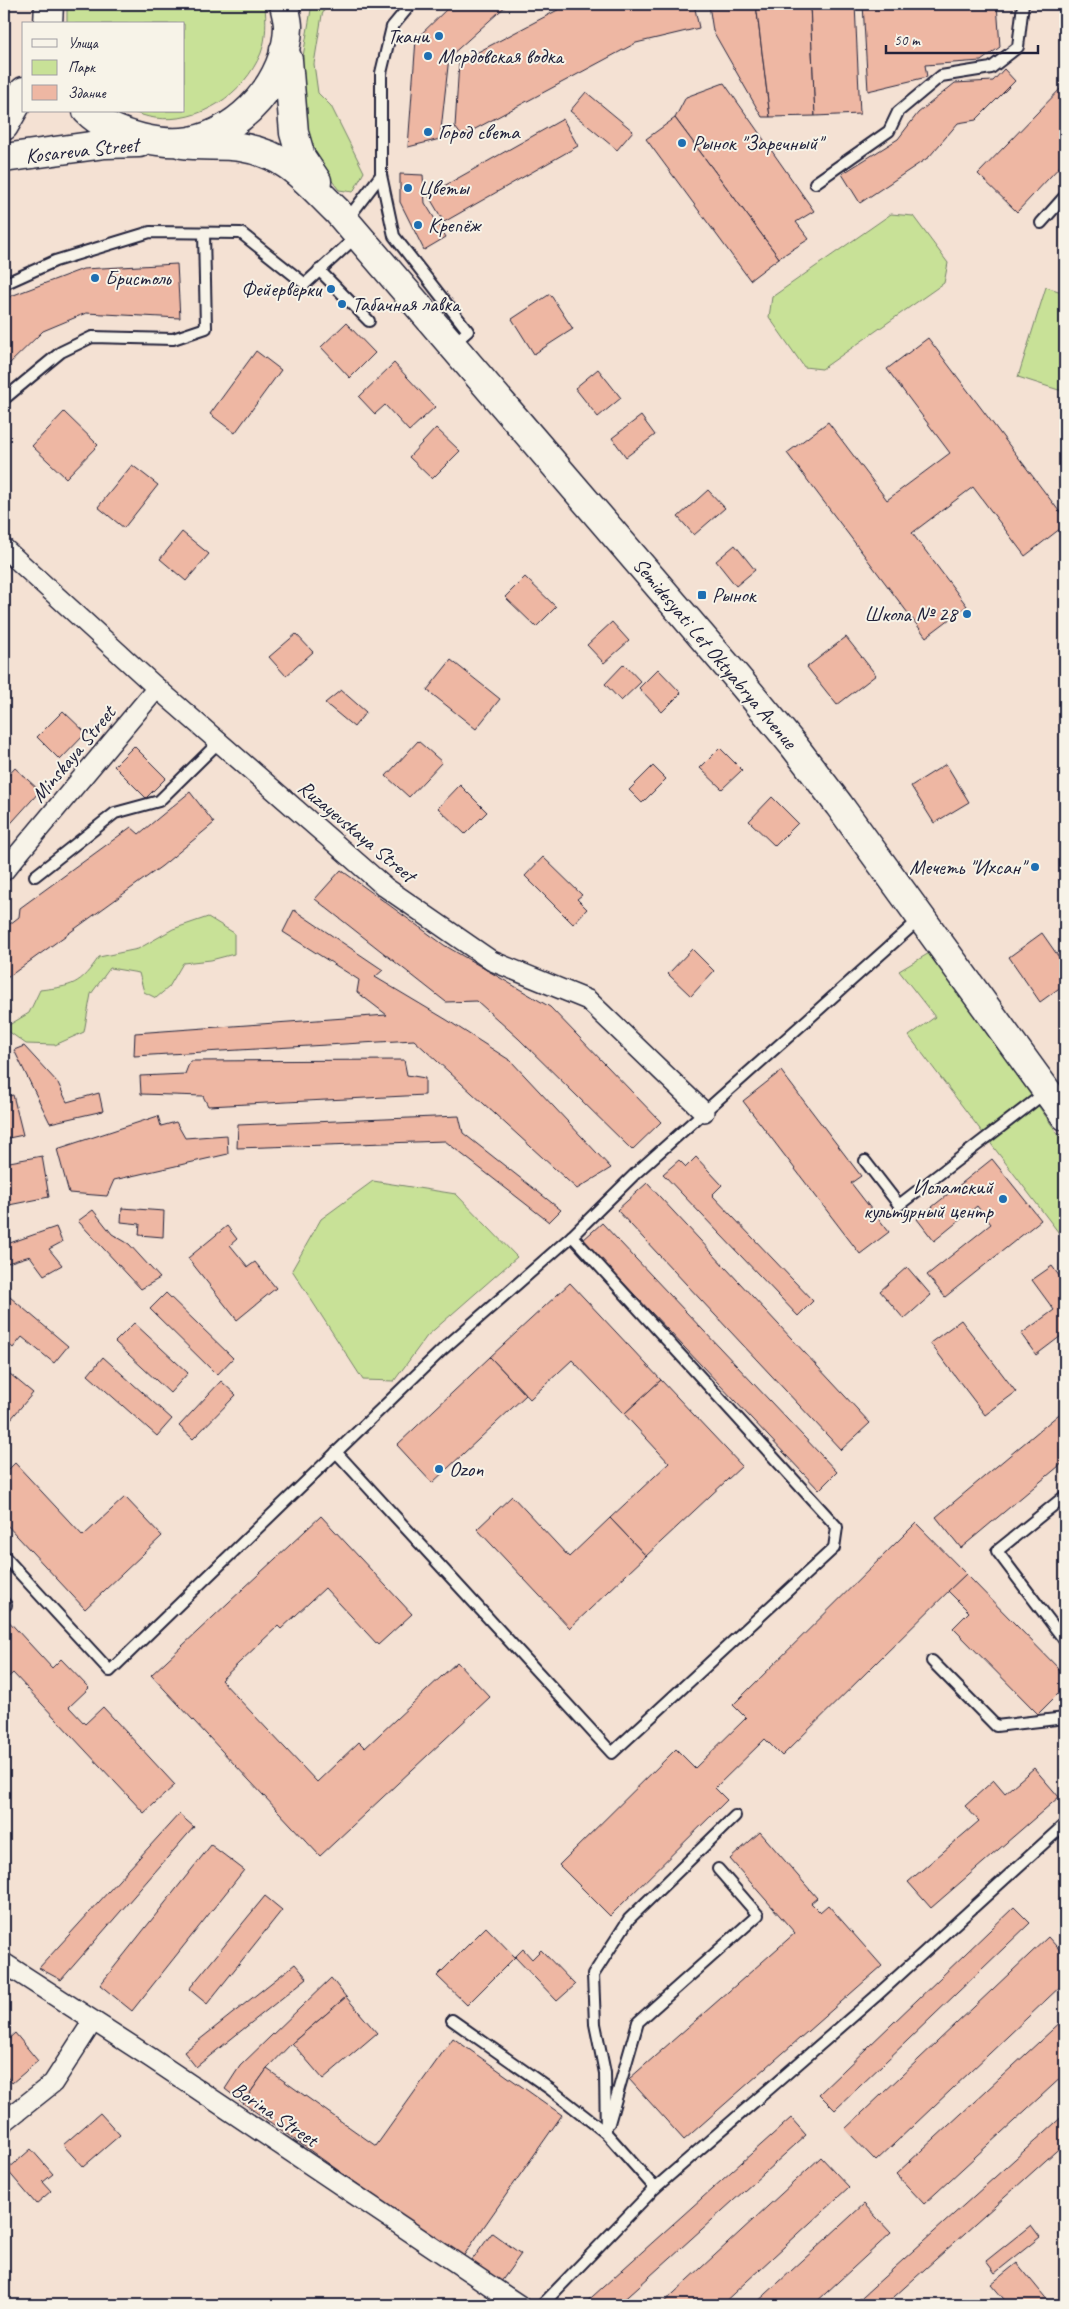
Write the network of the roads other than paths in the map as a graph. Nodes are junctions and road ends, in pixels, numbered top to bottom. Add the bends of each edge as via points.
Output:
1 (410, 4) edge
2 (1023, 4) edge
3 (288, 21) edge
4 (22, 94) edge
5 (88, 112) edge
6 (4, 126) edge
7 (167, 143) junction
8 (4, 158) edge
9 (380, 175) junction
10 (815, 184) dead end
11 (1065, 196) edge
12 (347, 223) junction
13 (1041, 223) dead end
14 (204, 233) junction
15 (319, 270) junction
16 (4, 284) edge
17 (369, 321) dead end
18 (452, 345) junction
19 (4, 399) edge
20 (4, 548) edge
21 (157, 688) junction
22 (219, 742) junction
23 (4, 871) edge
24 (35, 876) dead end
25 (921, 918) junction
26 (1047, 1091) junction
27 (704, 1112) junction
28 (1065, 1116) edge
29 (865, 1161) dead end
30 (572, 1236) junction
31 (336, 1452) junction
32 (1065, 1496) edge
33 (4, 1556) edge
34 (1065, 1642) edge
35 (932, 1661) dead end
36 (1065, 1718) edge
37 (735, 1816) dead end
38 (1065, 1824) edge
39 (718, 1869) dead end
40 (4, 1963) edge
41 (452, 2020) dead end
42 (93, 2021) junction
43 (4, 2122) edge
44 (606, 2133) junction
45 (656, 2188) junction
46 (520, 2305) edge
47 (542, 2305) edge

1 - 9 lane via 392,27 381,73
2 - 10 lane via 1018,46 991,68 941,76 898,112 889,131
3 - 7 main road via 269,86 249,111 222,130 192,141
3 - 12 main road, Semidesyati Let Oktyabrya Avenue via 294,133 301,157
4 - 6 main road, Kosareva Street
5 - 7 main road via 119,133
7 - 8 main road, Kosareva Street via 105,144
7 - 12 main road, Semidesyati Let Oktyabrya Avenue via 267,152 293,167
9 - 12 lane
9 - 18 lane via 394,236 468,331
11 - 13 lane
12 - 15 lane
12 - 18 main road, Semidesyati Let Oktyabrya Avenue
14 - 15 lane via 241,233 305,284
14 - 16 lane via 150,232 55,262
14 - 19 lane via 206,328 173,339 92,337 61,352
15 - 17 lane
18 - 25 main road, Semidesyati Let Oktyabrya Avenue via 794,746
20 - 21 street, Ruzayevskaya Street
21 - 22 street, Ruzayevskaya Street
21 - 23 street, Minskaya Street
22 - 24 lane via 159,801 115,813
22 - 27 street, Ruzayevskaya Street via 393,892 492,961 588,1000
25 - 26 main road, Semidesyati Let Oktyabrya Avenue
25 - 27 lane
26 - 28 main road, Semidesyati Let Oktyabrya Avenue
26 - 29 lane via 899,1205
27 - 30 lane
30 - 31 lane via 442,1350
30 - 31 lane via 837,1527 834,1548 612,1753
31 - 33 lane via 110,1671
32 - 34 lane via 997,1551
35 - 36 lane via 996,1726
37 - 44 lane via 629,1919 593,1975 595,2024 605,2073
38 - 45 lane via 875,1998
39 - 44 lane via 758,1916 638,2022
40 - 42 street, Borina Street
41 - 44 lane
42 - 43 street via 53,2083
42 - 46 street, Borina Street
44 - 45 lane
45 - 47 lane

